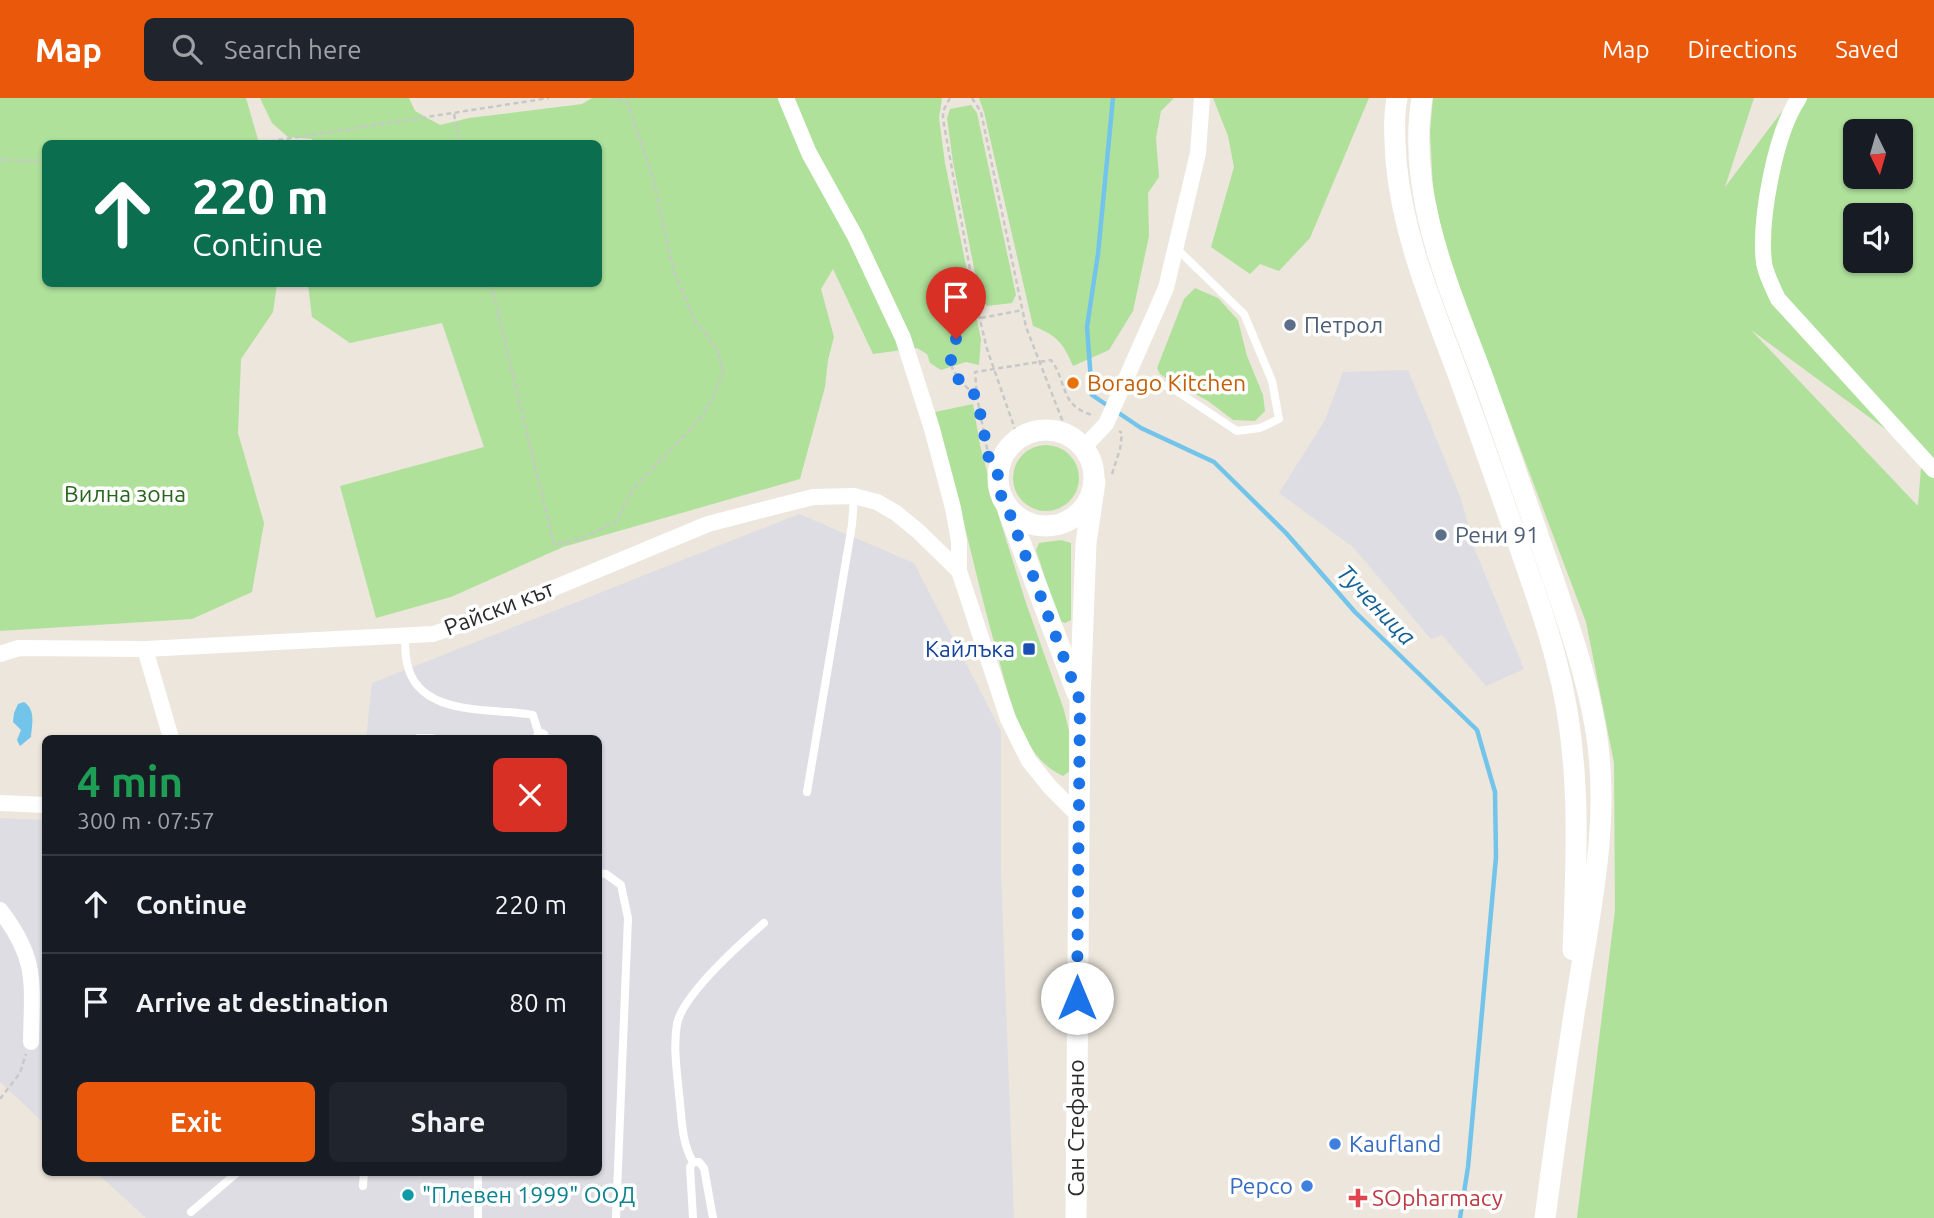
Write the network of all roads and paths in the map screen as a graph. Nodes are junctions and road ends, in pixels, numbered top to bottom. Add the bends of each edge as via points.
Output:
1 (549, 98) edge
2 (611, 98) edge
3 (786, 98) edge
4 (950, 98) edge
5 (972, 98) edge
6 (1202, 98) edge
7 (1397, 98) edge
8 (1422, 98) edge
9 (1799, 98) edge
10 (454, 114) junction
11 (280, 140) edge
12 (459, 140) edge
13 (0, 160) edge
14 (42, 161) edge
15 (1176, 248) junction
16 (492, 287) edge
17 (976, 303) junction
18 (1023, 310) junction
19 (980, 318) junction
20 (1040, 363) junction
21 (995, 370) junction
22 (1124, 382) junction
23 (977, 397) junction
24 (1107, 421) junction
25 (1018, 438) junction
26 (1076, 441) junction
27 (1934, 470) edge
28 (998, 471) junction
29 (1095, 482) junction
30 (854, 496) junction
31 (1008, 509) junction
32 (959, 570) junction
33 (405, 635) junction
34 (145, 649) junction
35 (0, 654) edge
36 (1080, 701) junction
37 (170, 735) edge
38 (539, 735) edge
39 (807, 792) dead end
40 (0, 803) edge
41 (42, 805) edge
42 (1078, 815) junction
43 (602, 874) edge
44 (0, 910) edge
45 (764, 923) dead end
46 (30, 1042) joint
47 (1568, 1052) junction
48 (0, 1099) edge
49 (693, 1162) junction
50 (233, 1176) edge
51 (364, 1176) edge
52 (478, 1176) edge
53 (363, 1186) dead end
54 (191, 1212) dead end
55 (478, 1218) edge
56 (616, 1218) edge
57 (693, 1218) edge
58 (713, 1218) edge
59 (1076, 1218) edge
60 (1545, 1218) edge

1 - 10 path
2 - 16 path via 627,102 653,178 674,272 695,321 717,349 723,373 699,420 634,488 616,522 583,538 554,545
3 - 32 street via 808,153 855,236 903,338 953,508
4 - 17 path via 943,119
5 - 18 path via 981,112
6 - 15 street via 1198,153
7 - 47 main road via 1398,176 1411,245 1537,599 1567,707 1577,820
8 - 47 main road via 1422,179 1432,231 1574,641 1595,728 1602,789 1601,847
9 - 27 street via 1776,151 1766,210 1764,265 1778,299
10 - 11 path
10 - 12 path
13 - 14 path
15 - 22 street via 1166,288
15 - 22 lane via 1244,314 1272,381 1279,419 1237,431 1172,388 1147,380
17 - 19 path
17 - 23 path via 956,339 950,364
18 - 19 path
18 - 20 path
19 - 21 path
20 - 21 path
20 - 24 path via 1051,360 1054,364 1073,407
20 - 26 path
21 - 23 path via 975,372
21 - 25 path
22 - 24 street
23 - 28 path via 990,464
24 - 26 street
25 - 26 main road via 1056,430
25 - 28 main road via 1001,459
26 - 29 main road via 1093,463
28 - 31 main road via 1001,497
29 - 31 main road via 1084,508 1061,525 1032,525
29 - 36 main road, Сан Стефано via 1086,543
30 - 32 street, Райски кът via 896,513
30 - 33 street, Райски кът via 813,497 708,524 482,618 433,634
30 - 39 lane
31 - 36 main road, Сан Стефано
32 - 42 street via 1016,740 1028,761
33 - 34 street, Райски кът
33 - 38 lane via 407,664 416,684 438,702 533,715
34 - 35 street, Райски кът via 19,648
34 - 37 street
36 - 42 main road, Сан Стефано
40 - 41 street
42 - 59 main road, Сан Стефано
43 - 56 lane via 621,885 628,918
44 - 46 street via 18,933 28,959 32,979
45 - 49 lane via 700,984 678,1021 683,1133
46 - 48 path via 20,1073
47 - 60 main road
49 - 57 lane
49 - 58 lane via 704,1168
50 - 54 lane
51 - 53 lane
52 - 55 lane

